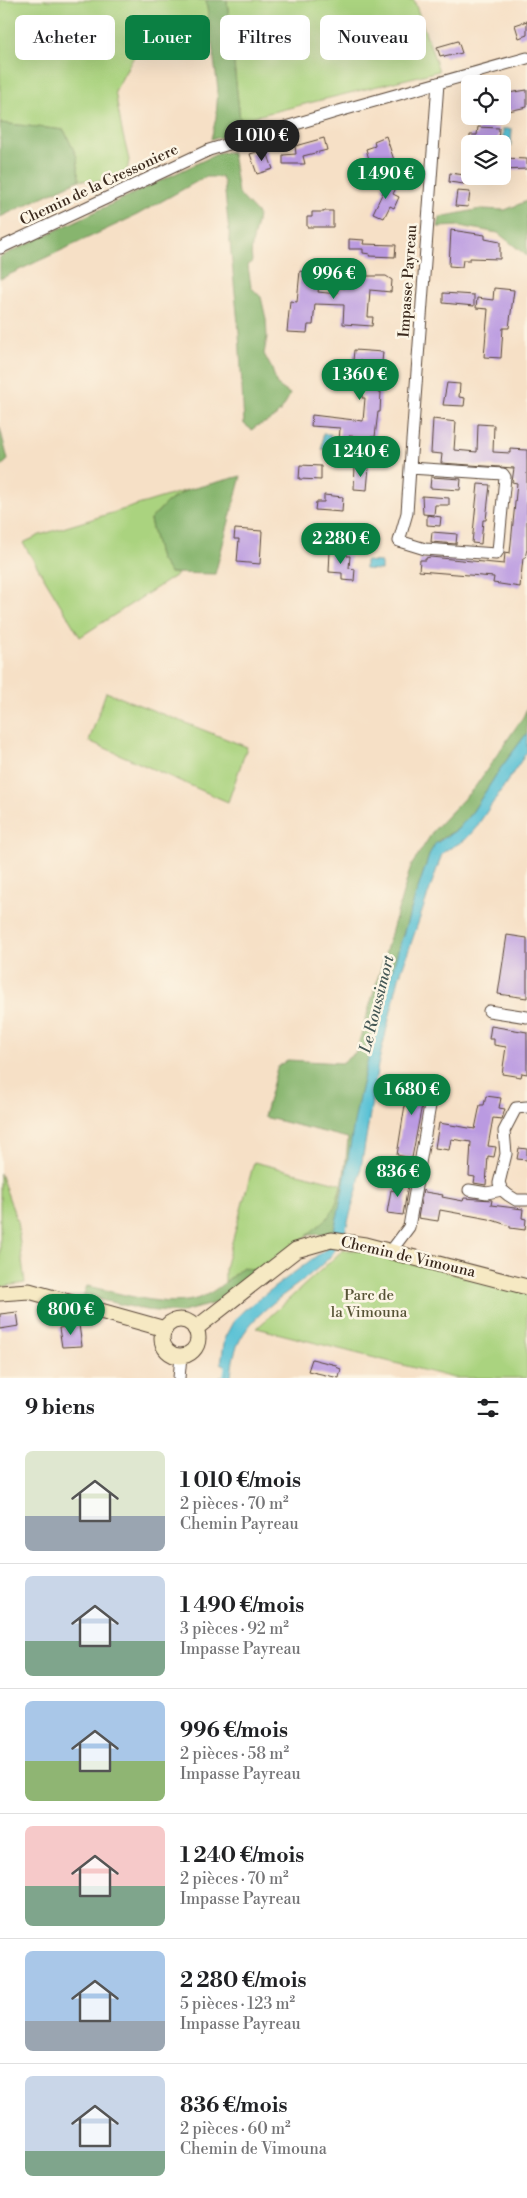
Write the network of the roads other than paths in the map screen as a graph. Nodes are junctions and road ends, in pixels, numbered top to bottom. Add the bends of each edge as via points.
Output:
1 (527, 58) edge
2 (438, 82) junction
3 (0, 248) edge
4 (410, 468) junction
5 (489, 1011) dead end
6 (527, 1017) edge
7 (433, 1088) dead end
8 (527, 1107) edge
9 (469, 1190) dead end
10 (502, 1190) junction
11 (527, 1200) edge
12 (391, 1251) junction
13 (527, 1287) edge
14 (0, 1292) edge
15 (165, 1329) junction
16 (196, 1329) junction
17 (181, 1356) junction
18 (179, 1378) edge

1 - 2 street, Chemin de la Cressoniere
2 - 3 street, Chemin de la Cressoniere via 209,150
2 - 4 street, Impasse Payreau
4 - 4 street, Impasse Payreau via 407,513 399,541 425,549 496,554 503,474
5 - 6 street
7 - 12 street via 409,1227
8 - 10 street via 516,1108 504,1131 506,1154 498,1183
9 - 10 street via 487,1194
10 - 11 street via 516,1200
12 - 13 street, Chemin de Vimouna
12 - 16 street, Chemin de Vimouna via 337,1241 296,1250
14 - 15 street via 29,1291
15 - 16 street via 180,1321
15 - 17 street via 162,1338 165,1347 172,1354
16 - 17 street via 197,1344 191,1353
17 - 18 street

